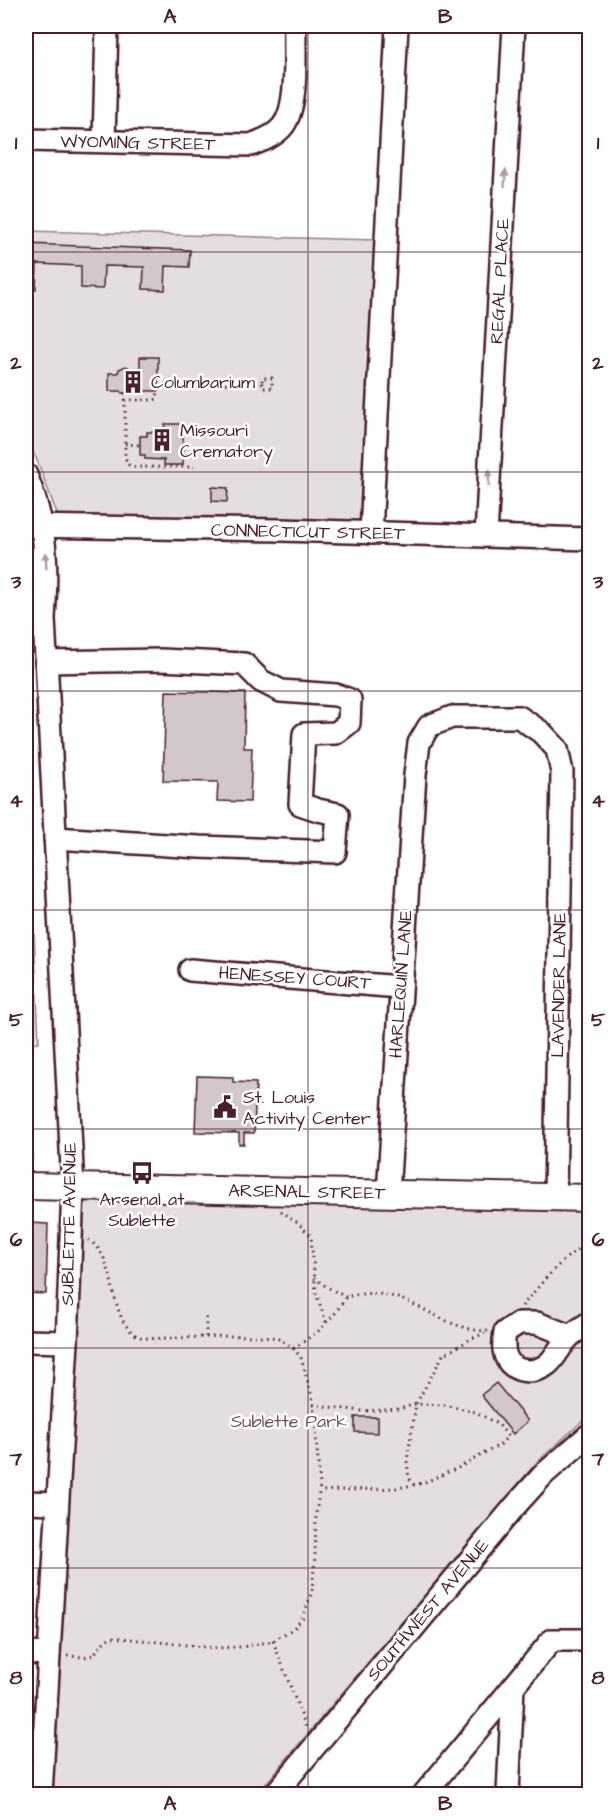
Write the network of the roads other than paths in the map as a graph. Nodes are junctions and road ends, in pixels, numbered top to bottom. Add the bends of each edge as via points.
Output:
1 (107, 26) edge
2 (295, 26) edge
3 (397, 26) edge
4 (514, 26) edge
5 (26, 140) edge
6 (104, 141) junction
7 (26, 475) edge
8 (34, 527) edge
9 (371, 533) junction
10 (486, 536) junction
11 (590, 539) edge
12 (26, 555) edge
13 (44, 618) junction
14 (46, 662) junction
15 (415, 775) joint
16 (55, 838) junction
17 (190, 970) dead end
18 (400, 987) junction
19 (26, 1186) edge
20 (74, 1188) junction
21 (388, 1194) junction
22 (555, 1197) junction
23 (590, 1198) edge
24 (590, 1322) edge
25 (570, 1336) dead end
26 (26, 1341) edge
27 (67, 1342) junction
28 (590, 1434) edge
29 (26, 1502) edge
30 (57, 1503) junction
31 (590, 1640) edge
32 (26, 1653) edge
33 (58, 1655) junction
34 (513, 1687) junction
35 (40, 1794) edge
36 (275, 1794) edge
37 (424, 1794) edge
38 (508, 1794) edge

1 - 6 street
2 - 6 street, WYOMING STREET via 290,111 283,126 269,138 251,145
3 - 9 street
10 -> 4 street, REGAL PLACE
5 - 6 street, WYOMING STREET
7 - 8 street, SUBLETTE AVENUE
8 - 9 street, CONNECTICUT STREET
13 -> 8 street, SUBLETTE AVENUE via 47,573
9 - 10 street, CONNECTICUT STREET
10 - 11 street, CONNECTICUT STREET
12 - 13 street, SUBLETTE AVENUE
13 - 14 street, SUBLETTE AVENUE
14 - 16 street, SUBLETTE AVENUE
14 - 16 street via 161,660 244,664 261,681 281,691 336,695 350,700 349,723 336,733 304,734 300,804 338,814 335,852
15 - 18 street, HARLEQUIN LANE
15 - 22 street, LAVENDER LANE via 419,743 429,726 452,717 519,717 557,749 562,772
16 - 20 street, SUBLETTE AVENUE
17 - 18 street, HENESSEY COURT
18 - 21 street, HARLEQUIN LANE
19 - 20 main road, ARSENAL STREET
20 - 21 main road, ARSENAL STREET
20 - 27 street, SUBLETTE AVENUE
21 - 22 main road, ARSENAL STREET
22 - 23 main road, ARSENAL STREET
24 - 25 street
26 - 27 street
27 - 30 street, SUBLETTE AVENUE
28 - 36 street, SOUTHWEST AVENUE via 544,1474 515,1506
29 - 30 street
30 - 33 street, SUBLETTE AVENUE
31 - 34 street via 552,1640
32 - 33 street
33 - 35 street, SUBLETTE AVENUE
34 - 37 street
34 - 38 street

